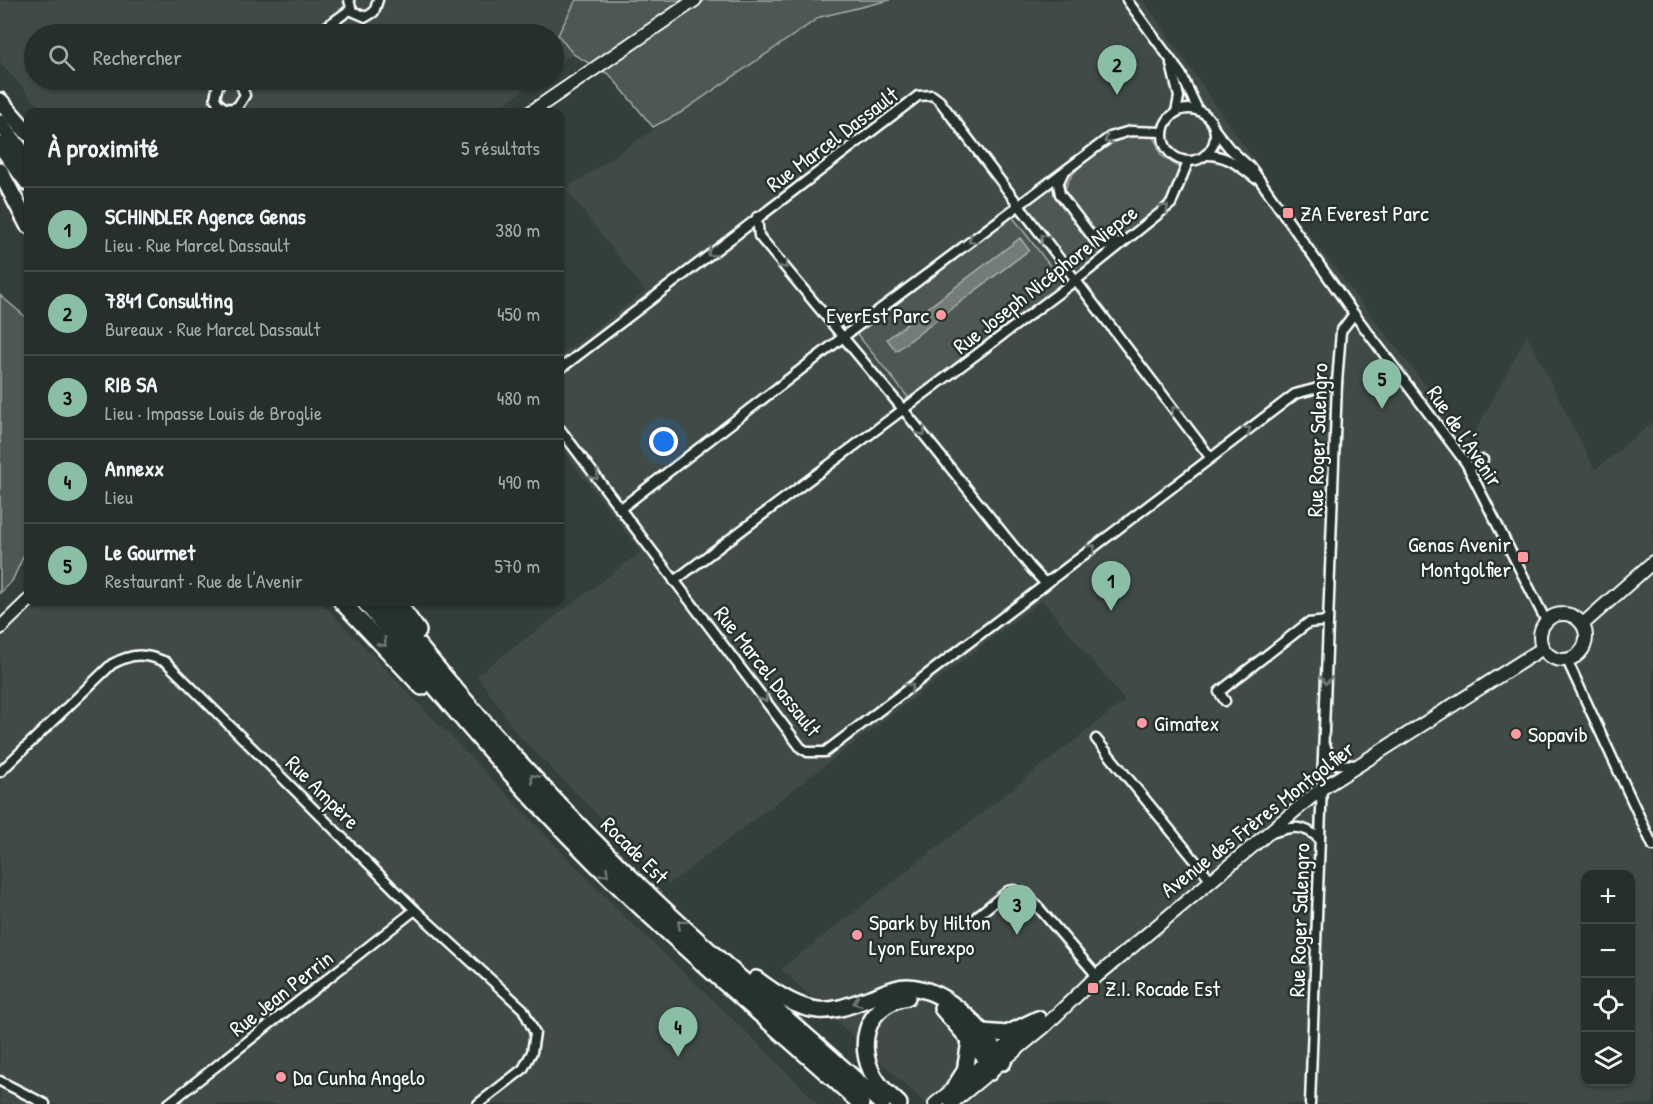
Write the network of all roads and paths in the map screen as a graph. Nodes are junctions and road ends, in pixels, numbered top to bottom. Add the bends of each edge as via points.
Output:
1 (378, 0) edge
2 (694, 0) edge
3 (1127, 0) edge
4 (350, 5) edge
5 (328, 24) edge
6 (1170, 61) junction
7 (564, 89) edge
8 (216, 90) edge
9 (244, 90) edge
10 (563, 90) edge
11 (0, 101) edge
12 (224, 108) edge
13 (233, 108) edge
14 (537, 108) edge
15 (1198, 111) junction
16 (1176, 112) junction
17 (0, 123) edge
18 (24, 128) edge
19 (1215, 130) junction
20 (1162, 132) junction
21 (0, 146) edge
22 (24, 155) edge
23 (1205, 155) junction
24 (1188, 162) junction
25 (0, 171) edge
26 (1063, 173) junction
27 (24, 178) edge
28 (1258, 180) junction
29 (1019, 206) junction
30 (24, 217) edge
31 (758, 217) junction
32 (1123, 241) junction
33 (1076, 279) junction
34 (1354, 314) junction
35 (843, 337) junction
36 (564, 366) edge
37 (1337, 383) junction
38 (902, 408) junction
39 (564, 434) edge
40 (1210, 457) junction
41 (1483, 460) dead end
42 (1469, 468) junction
43 (620, 509) junction
44 (1653, 562) edge
45 (1052, 579) junction
46 (674, 581) junction
47 (24, 605) edge
48 (346, 606) edge
49 (368, 606) edge
50 (385, 606) edge
51 (400, 606) edge
52 (1328, 621) junction
53 (1546, 621) junction
54 (1583, 624) junction
55 (0, 628) edge
56 (1543, 648) junction
57 (1567, 660) junction
58 (463, 699) junction
59 (1225, 701) dead end
60 (477, 738) junction
61 (1325, 738) junction
62 (1096, 739) dead end
63 (1357, 765) junction
64 (0, 772) edge
65 (1322, 789) junction
66 (1263, 836) junction
67 (1319, 838) junction
68 (1653, 846) edge
69 (1211, 880) junction
70 (416, 910) junction
71 (977, 916) dead end
72 (724, 963) junction
73 (1097, 976) junction
74 (734, 991) junction
75 (1038, 1019) junction
76 (982, 1032) junction
77 (970, 1042) junction
78 (995, 1064) junction
79 (0, 1081) edge
80 (952, 1097) edge
81 (45, 1104) edge
82 (168, 1104) edge
83 (478, 1104) edge
84 (847, 1104) edge
85 (861, 1104) edge
86 (882, 1104) edge
87 (899, 1104) edge
88 (935, 1104) edge
89 (1310, 1104) edge

1 - 4 street via 377,9 366,17 356,15
2 - 7 street
3 - 6 street
4 - 5 street
6 - 15 street via 1181,74
6 - 16 street via 1179,97
8 - 12 street via 217,103
9 - 13 street via 242,102
10 - 14 street
11 - 18 highway
15 - 16 street
15 - 19 street via 1208,116
16 - 20 street via 1166,121
17 - 22 highway
19 - 23 street via 1213,146
19 - 28 street
20 - 24 street via 1167,151
20 -> 26 street via 1122,132
21 - 27 highway
23 - 24 street
23 - 28 street via 1230,160
32 -> 24 street, Rue Joseph Nicéphore Niepce via 1171,204
25 - 30 highway
26 - 29 street
26 - 32 street via 1058,184 1060,194 1097,243 1106,246
28 - 34 street
29 - 31 street, Rue Marcel Dassault via 939,100 925,94
33 -> 29 street, Rue Marcel Dassault
29 -> 35 street
31 -> 35 street, Rue Marcel Dassault via 759,236
31 -> 36 street, Rue Marcel Dassault
32 - 33 street, Rue Joseph Nicéphore Niepce
33 - 38 street, Rue Joseph Nicéphore Niepce
40 -> 33 street, Rue Marcel Dassault
34 - 37 street, Rue Roger Salengro via 1341,331
34 - 42 street, Rue de l'Avenir
35 - 38 street, Rue Marcel Dassault
35 - 43 street
40 -> 37 street, Rue Marcel Dassault via 1295,394
37 - 52 street, Rue Roger Salengro
38 -> 45 street, Rue Marcel Dassault via 1039,578 1044,582
38 - 46 street, Rue Joseph Nicéphore Niepce
39 -> 43 street, Rue Marcel Dassault
45 -> 40 street, Rue Marcel Dassault
41 - 42 street
42 - 53 street, Rue de l'Avenir
43 - 46 street, Rue Marcel Dassault
44 - 54 street
46 -> 45 street, Rue Marcel Dassault via 801,748 816,754 825,752
47 - 55 street
48 -> 60 highway via 461,730
49 - 60 highway, Rocade Est
50 - 58 highway, Rocade Est
51 - 58 highway via 460,686
52 - 59 street via 1308,623 1228,685 1219,692
52 -> 61 street, Rue Roger Salengro
53 - 54 street via 1566,614
53 - 56 street via 1540,637
54 - 57 street via 1586,644 1579,655
56 - 57 street via 1553,658
56 - 63 street, Avenue des Frères Montgolfier
57 - 68 street
72 -> 58 highway, Rocade Est via 604,852
60 -> 74 highway, Rocade Est via 618,885
61 - 63 street, Rue Roger Salengro via 1327,753 1336,764
61 - 65 street, Rue Roger Salengro
62 - 69 street
63 - 65 street, Avenue des Frères Montgolfier
64 - 70 street, Rue Ampère via 112,664 135,654 148,655 166,662 196,690
65 - 66 street, Avenue des Frères Montgolfier
65 - 67 street, Rue Roger Salengro
66 - 67 street via 1289,827 1303,827
66 - 69 street, Avenue des Frères Montgolfier
67 - 89 street, Rue Roger Salengro
69 - 73 street, Avenue des Frères Montgolfier
70 - 82 street, Rue Jean Perrin
70 - 83 street, Rue Ampère via 523,1009 535,1033 532,1052 523,1069
71 - 73 street via 1008,891 1020,890
76 -> 72 highway via 941,996 924,989 904,987 841,1008 816,1010 798,1005 744,970
72 - 86 highway, Rocade Est
73 - 75 street, Avenue des Frères Montgolfier
73 - 78 street, Avenue des Frères Montgolfier
74 - 84 highway via 740,1005
74 - 85 highway, Rocade Est
75 - 76 highway via 1007,1034
75 - 78 street, Avenue des Frères Montgolfier
76 - 78 highway via 994,1049
77 - 78 highway
77 - 80 highway via 964,1071
77 - 87 highway via 937,1004 914,995 892,999 872,1017 864,1038 867,1060 879,1084
78 - 80 street, Avenue des Frères Montgolfier
79 - 81 street
80 - 88 street, Avenue des Frères Montgolfier

